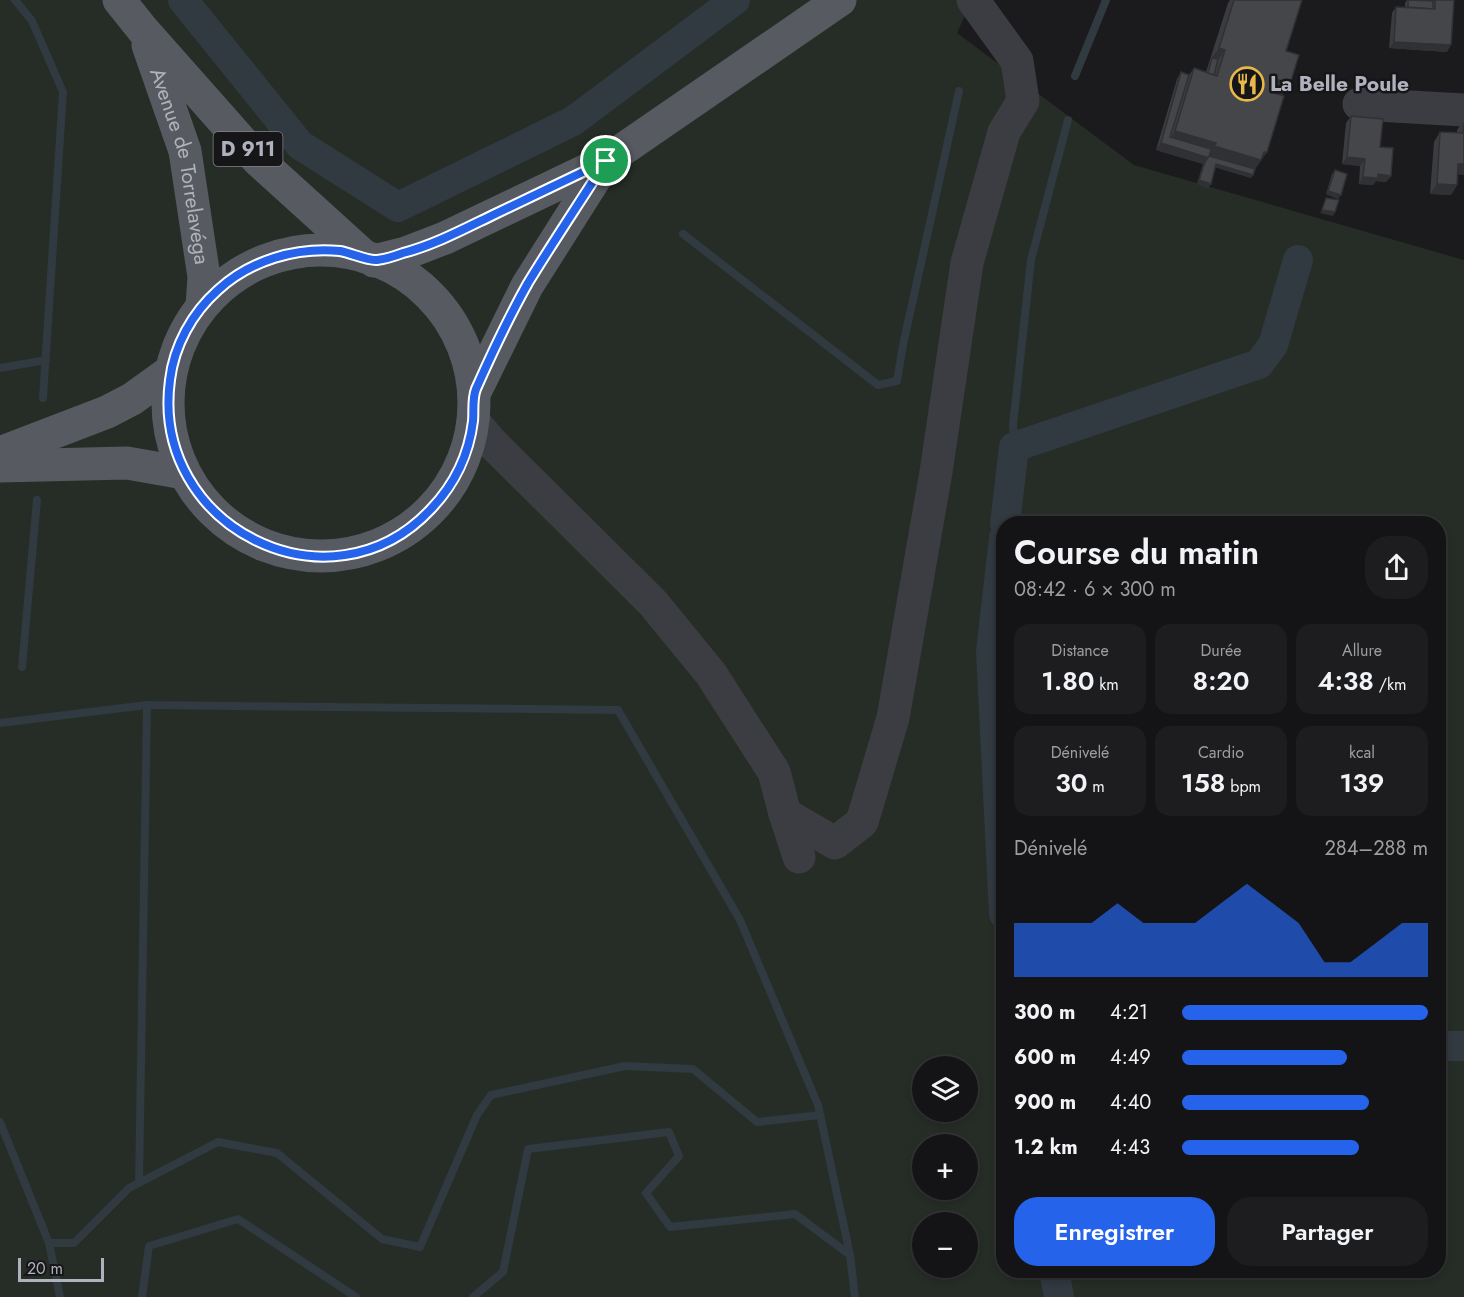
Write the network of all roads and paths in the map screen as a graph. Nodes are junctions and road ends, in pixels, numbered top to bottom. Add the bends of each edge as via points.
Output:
1 (119, 0) edge
2 (840, 0) edge
3 (973, 0) edge
4 (143, 30) junction
5 (1359, 104) dead end
6 (1464, 110) edge
7 (606, 161) junction
8 (370, 259) junction
9 (202, 306) junction
10 (171, 371) junction
11 (473, 408) junction
12 (0, 453) edge
13 (0, 466) edge
14 (184, 473) junction
15 (785, 814) junction
16 (799, 857) dead end

1 - 4 main road, Avenue de Torrelavéga / D 911
2 - 7 main road
3 - 15 street via 1017,61 1023,101 1004,132 967,263 893,718 862,822 835,843
4 - 8 main road, Avenue de Torrelavéga / D 911 via 258,160
4 - 9 main road, Avenue de Torrelavéga / D 911 via 185,151 204,277
5 - 6 street
7 - 8 main road via 445,238 406,253
7 - 11 main road via 527,286
8 - 9 main road via 321,250 276,257 236,276
8 - 11 main road via 420,287 452,324 470,369
9 - 10 main road via 183,337
10 - 12 main road via 107,412
10 - 14 main road via 169,423
11 - 14 main road via 468,446 459,470 430,510 390,540 342,555 292,553 246,537 210,509
11 - 15 street via 491,442 653,603 711,674 774,772
13 - 14 main road via 126,463
15 - 16 street

